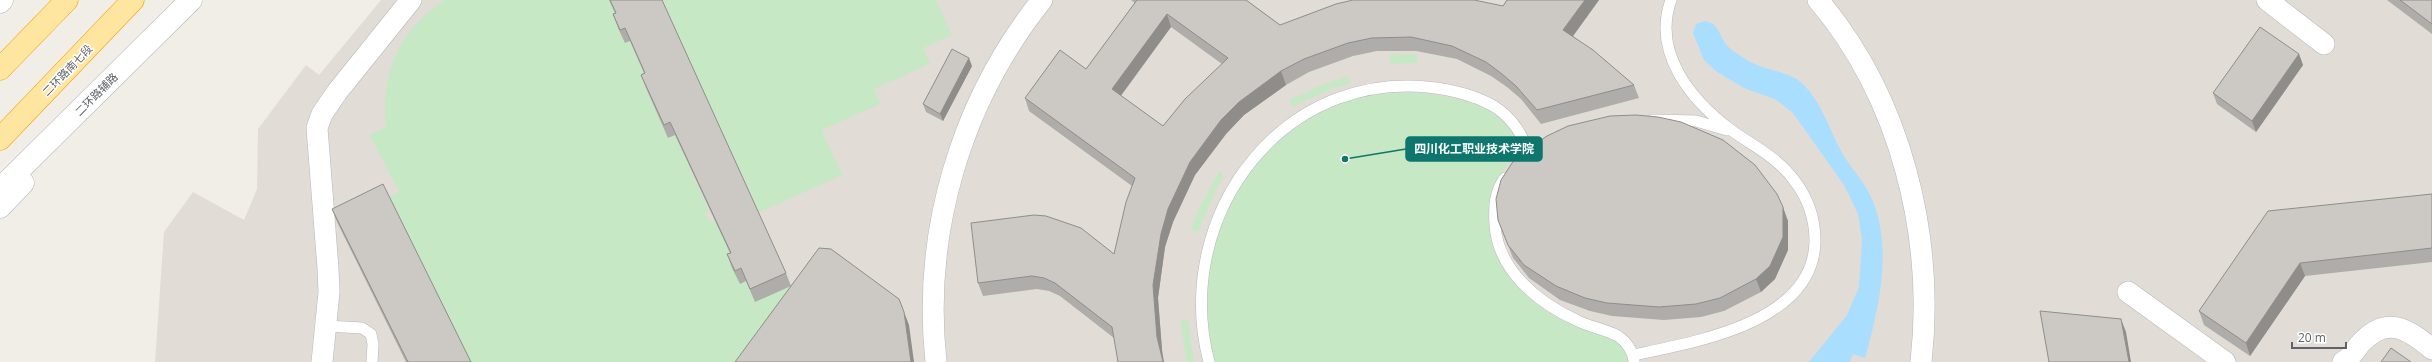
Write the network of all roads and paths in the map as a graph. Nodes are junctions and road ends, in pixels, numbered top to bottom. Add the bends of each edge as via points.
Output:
1 (67, 0) edge
2 (134, 0) edge
3 (191, 0) edge
4 (411, 0) edge
5 (1042, 0) edge
6 (1671, 0) edge
7 (2267, 0) edge
8 (1822, 1) edge
9 (2324, 44) dead end
10 (0, 69) edge
11 (1643, 120) edge
12 (59, 131) junction
13 (1732, 131) junction
14 (0, 140) edge
15 (1542, 147) edge
16 (1530, 155) junction
17 (1520, 162) edge
18 (1511, 171) edge
19 (0, 189) edge
20 (0, 208) edge
21 (2128, 292) dead end
22 (326, 326) junction
23 (2432, 349) edge
24 (1634, 359) edge
25 (322, 362) edge
26 (372, 362) edge
27 (936, 362) edge
28 (1209, 362) edge
29 (1921, 362) edge
30 (2225, 362) edge
31 (2343, 362) edge

1 - 10 highway
2 - 14 highway, 二环路南七段
3 - 12 main road, 二环路辅路
4 - 22 street via 337,92 322,114 317,128 316,141 328,268
5 - 27 street via 1009,46 991,77 962,144 951,179 940,229 934,287
6 - 13 lane via 1666,23 1666,42 1677,71 1697,99
7 - 9 street
8 - 29 street via 1878,96 1904,164 1920,236 1924,272
11 - 13 lane via 1696,121
12 - 19 main road, 二环路辅路
12 - 20 main road via 21,186
13 - 24 lane via 1778,162 1804,193 1815,230 1812,264 1807,278 1787,300 1741,326
15 - 16 lane
16 - 17 lane
16 - 28 lane via 1521,132 1501,111 1480,100 1433,88 1397,87 1361,92 1320,106 1301,117 1283,129 1248,164 1223,206 1214,228 1207,251 1201,299 1202,323
18 - 24 lane via 1503,180 1495,198 1495,233 1506,262 1532,294 1576,321 1619,337 1630,347
21 - 30 street
22 - 25 street
22 - 26 lane via 362,328 371,334
23 - 31 street via 2405,330 2386,327 2369,336

